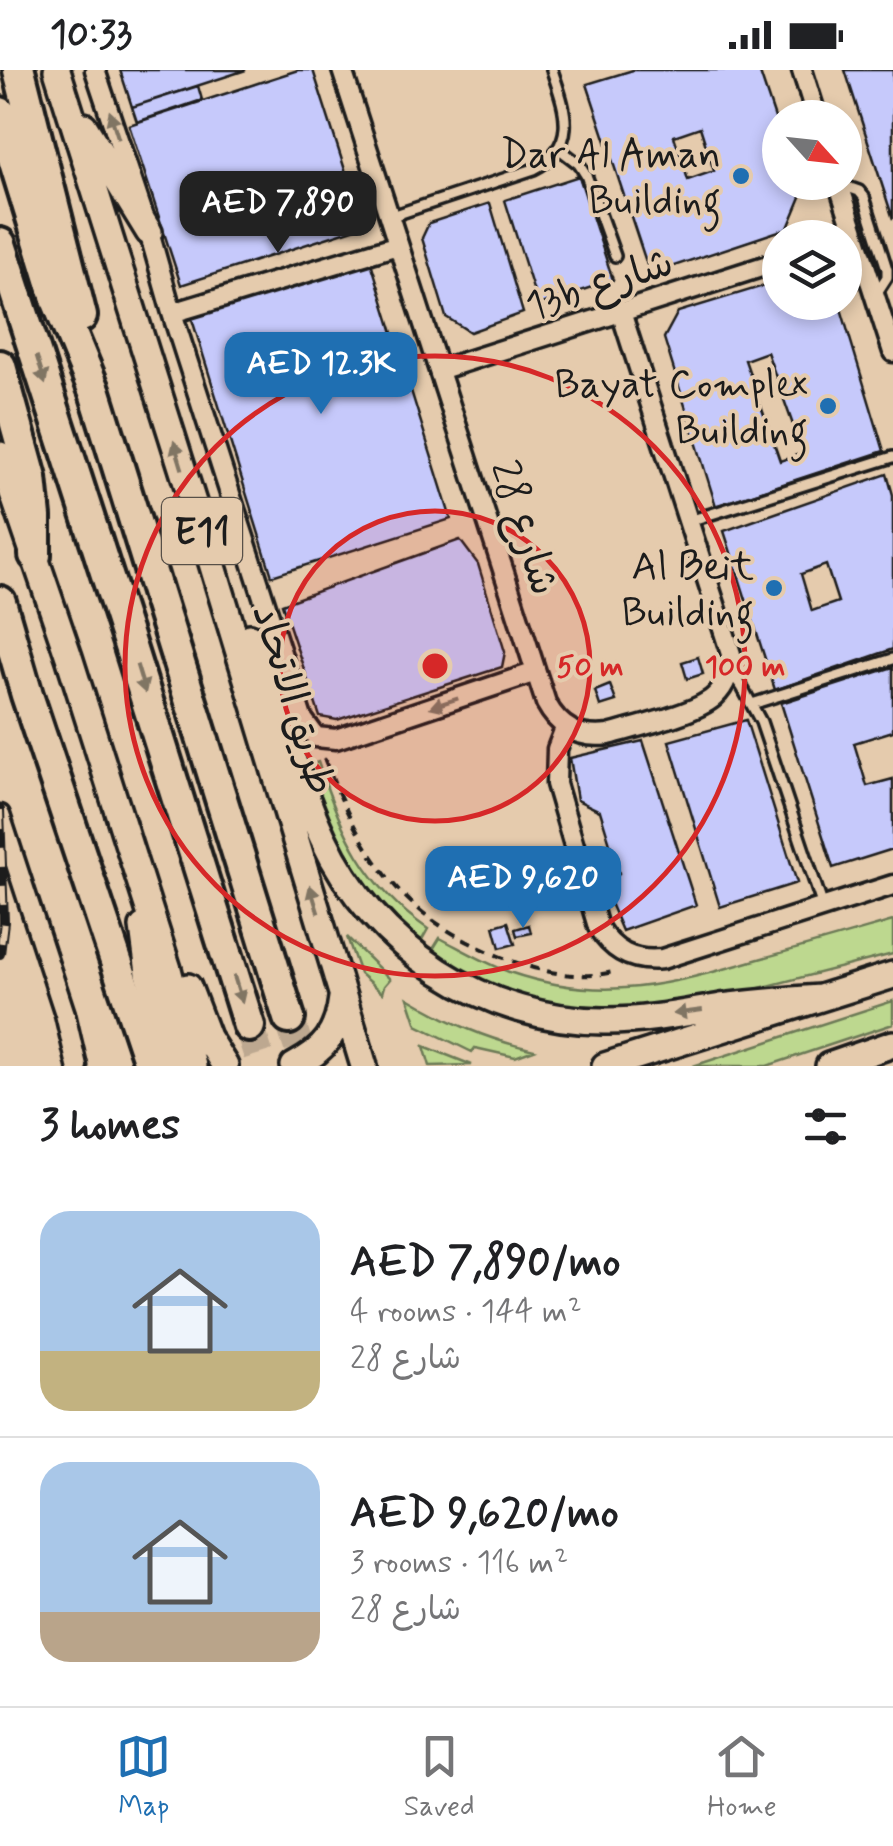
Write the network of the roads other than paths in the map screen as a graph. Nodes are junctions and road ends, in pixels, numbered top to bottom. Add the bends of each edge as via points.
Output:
1 (19, 70) edge
2 (57, 70) edge
3 (96, 70) edge
4 (342, 70) edge
5 (552, 70) edge
6 (802, 70) edge
7 (812, 100) edge
8 (68, 103) junction
9 (0, 114) edge
10 (558, 148) junction
11 (862, 195) edge
12 (389, 217) junction
13 (150, 232) junction
14 (0, 244) edge
15 (398, 245) junction
16 (616, 256) dead end
17 (762, 267) edge
18 (862, 271) edge
19 (875, 296) junction
20 (621, 312) junction
21 (172, 313) junction
22 (893, 352) edge
23 (0, 366) edge
24 (439, 370) junction
25 (94, 392) junction
26 (0, 455) edge
27 (893, 457) edge
28 (689, 520) junction
29 (34, 555) junction
30 (212, 563) junction
31 (0, 602) edge
32 (893, 659) edge
33 (730, 671) junction
34 (536, 672) junction
35 (752, 704) junction
36 (565, 728) junction
37 (0, 815) edge
38 (893, 885) edge
39 (145, 897) junction
40 (824, 907) junction
41 (893, 975) edge
42 (342, 992) junction
43 (820, 998) junction
44 (290, 1018) tunnel mouth
45 (250, 1026) tunnel mouth
46 (207, 1037) junction
47 (893, 1044) edge
48 (77, 1066) edge
49 (152, 1066) edge
50 (172, 1066) edge
51 (194, 1066) edge
52 (225, 1066) edge
53 (242, 1066) edge
54 (294, 1066) edge
55 (364, 1066) edge
56 (606, 1066) edge
57 (829, 1066) edge

1 - 25 highway via 88,342
2 - 8 main road, طريق الاتحاد / E11
13 -> 3 street
4 - 12 street, شارع 28
5 - 10 lane via 566,114
6 - 7 street
8 - 13 main road
30 -> 8 main road, طريق الاتحاد / E11
9 - 25 highway, E11 via 58,302
10 - 12 lane via 534,169
10 - 16 lane via 586,175
11 - 19 lane via 887,269
12 - 15 street, شارع 28
13 - 21 street
14 -> 45 highway, E11
15 - 21 street
15 - 24 street, شارع 28
17 - 20 street, 13b شارع
18 - 19 street
19 - 22 street
20 - 24 street, 13b شارع
20 - 28 street
34 -> 21 street via 336,738 316,737 302,718
23 - 29 highway via 30,478
24 - 34 street, شارع 28
25 - 44 highway, E11
26 - 29 main road
27 - 28 lane
28 - 33 street via 732,654
29 - 39 main road
42 -> 30 main road, طريق الاتحاد / E11
43 -> 30 main road via 608,1021 567,1019 488,998 419,957 375,918 324,840 250,638
31 - 49 highway
32 - 35 lane
33 - 35 lane
33 - 36 street via 712,699 697,707 609,735
34 - 36 street, شارع 28 via 546,704
35 - 40 lane
36 - 40 street via 556,784 598,928 618,951 662,959
37 - 48 street
38 - 40 street
39 - 46 main road via 176,954
39 - 50 main road via 144,948
39 - 51 main road
41 - 43 main road
42 - 54 main road via 330,1039
42 - 55 main road, طريق الاتحاد / E11
43 - 56 main road
46 - 52 main road
46 - 53 main road
47 - 57 main road

